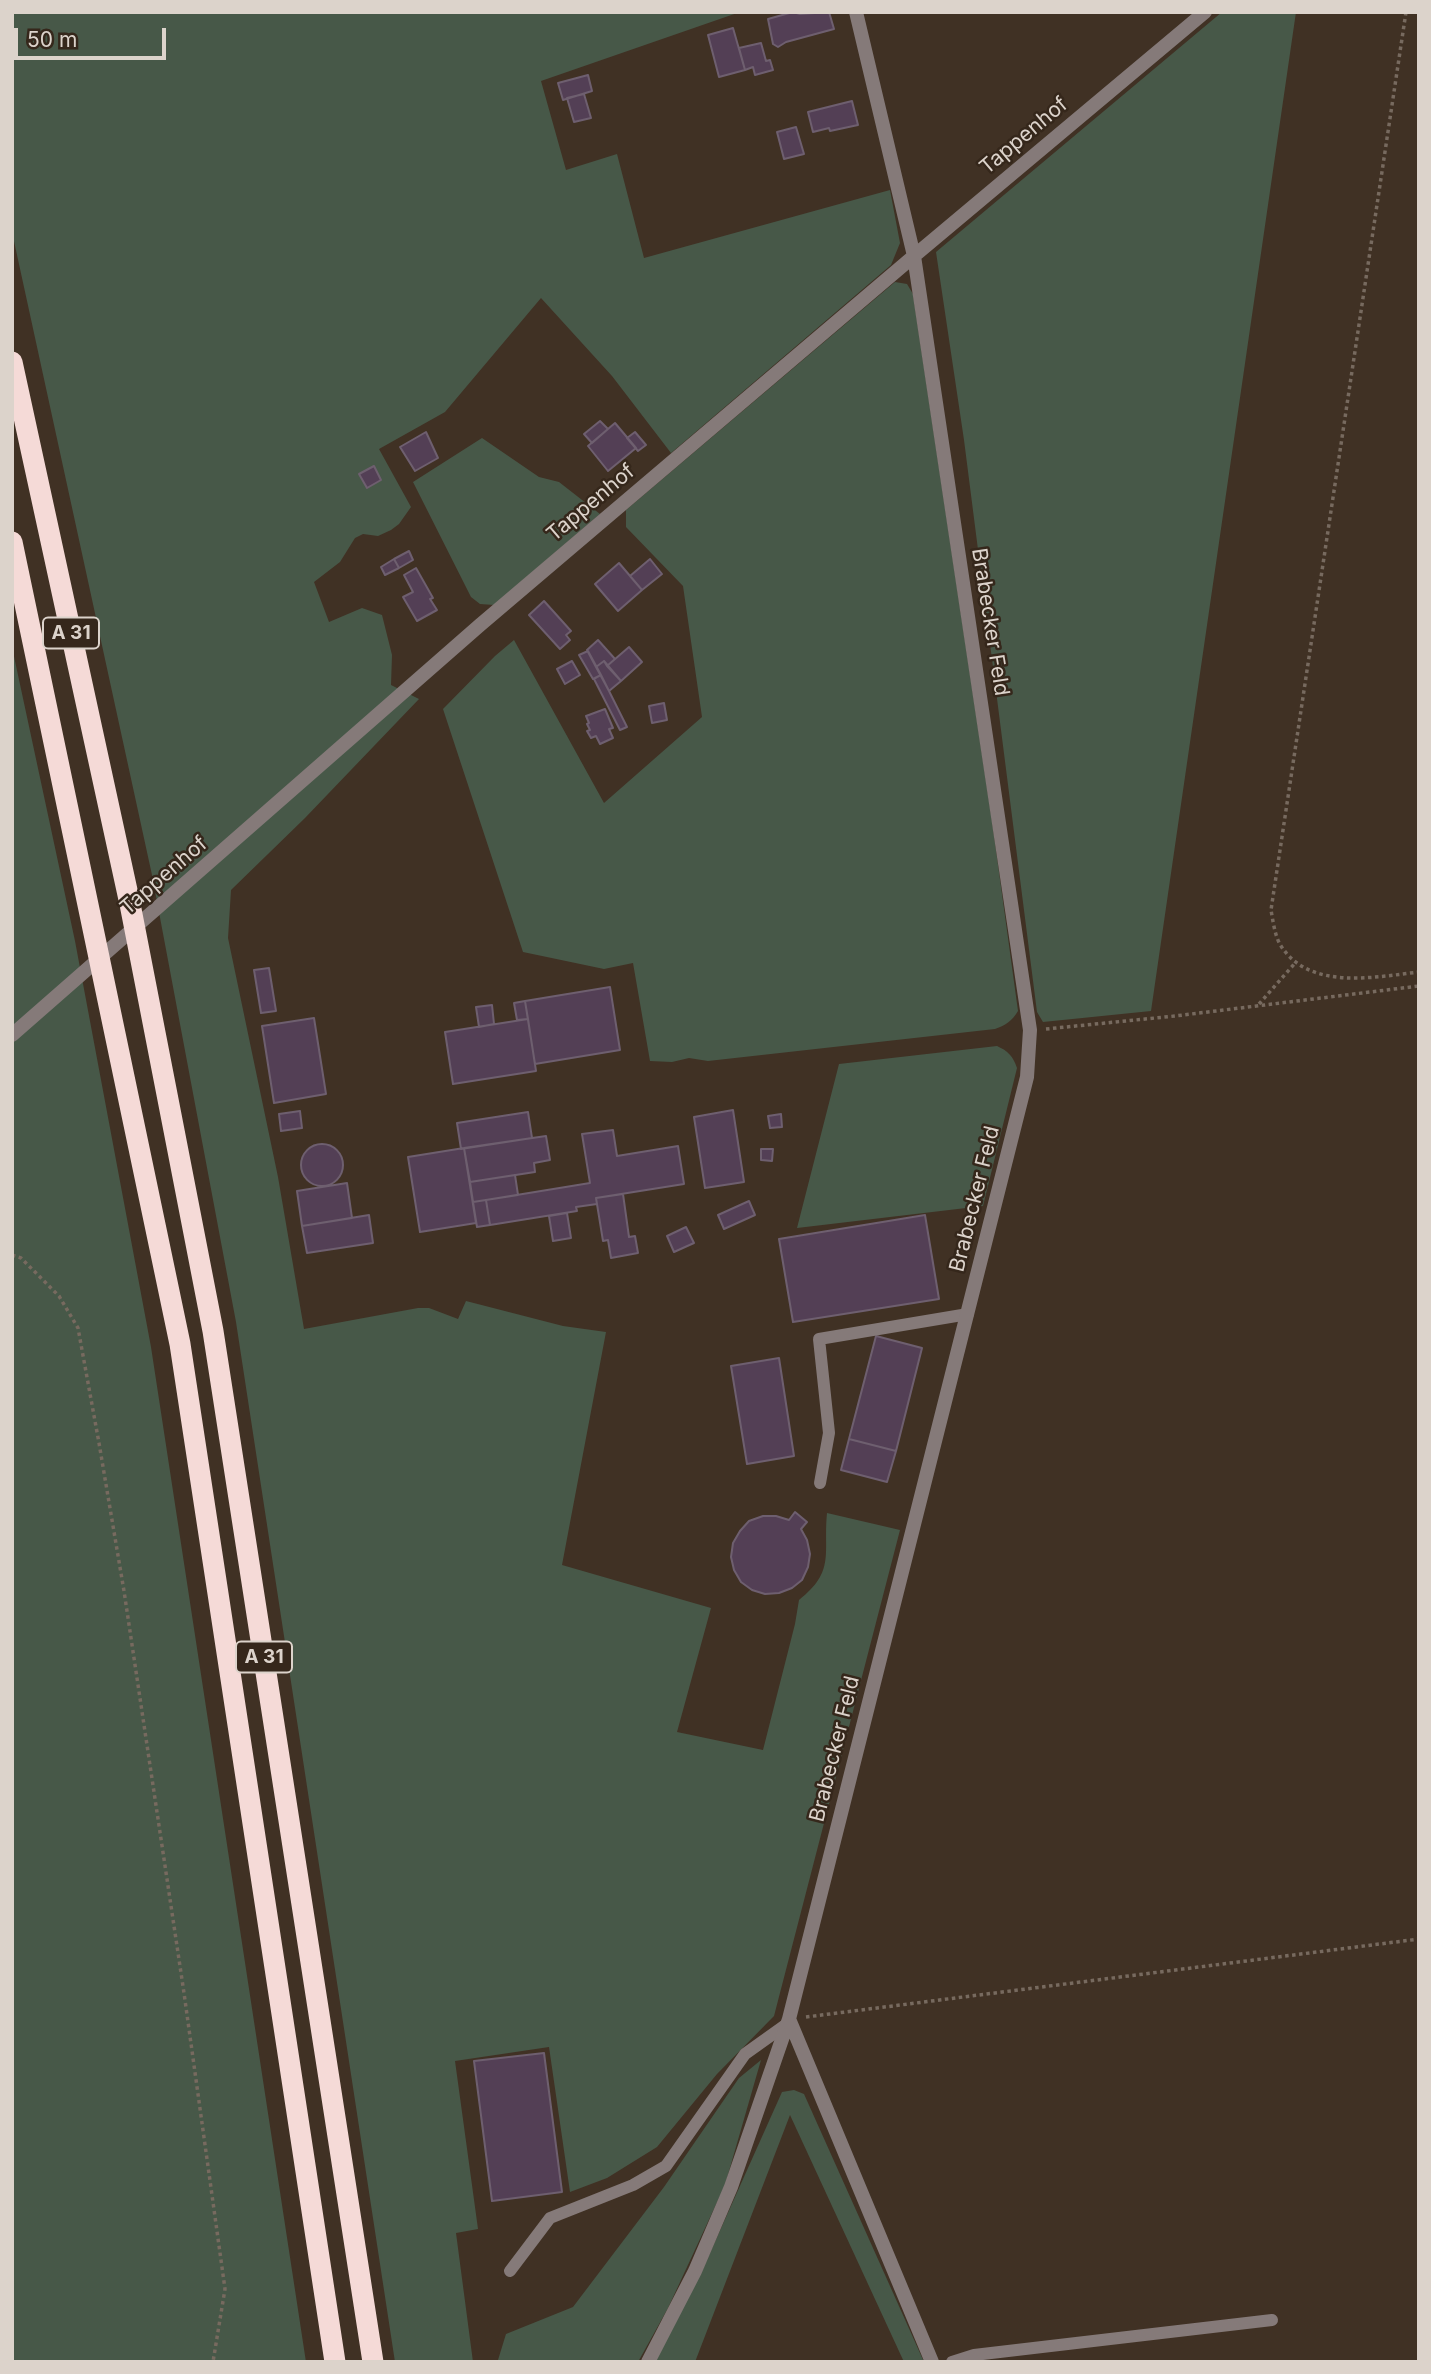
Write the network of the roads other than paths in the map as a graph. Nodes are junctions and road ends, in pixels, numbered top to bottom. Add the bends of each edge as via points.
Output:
1 (856, 12) edge
2 (1205, 12) edge
3 (914, 256) junction
4 (12, 362) edge
5 (12, 542) edge
6 (12, 1035) edge
7 (968, 1314) junction
8 (820, 1483) dead end
9 (788, 2022) junction
10 (510, 2272) dead end
11 (1272, 2320) dead end
12 (335, 2362) edge
13 (373, 2362) edge
14 (648, 2362) edge
15 (932, 2362) edge
16 (952, 2362) edge

1 - 3 street, Brabecker Feld
2 - 3 street, Tappenhof
3 - 6 street, Tappenhof via 475,629
3 - 7 street, Brabecker Feld via 1030,1030 1027,1077
4 - 13 highway, A 31 via 130,904 213,1331
5 - 12 highway, A 31 via 180,1344
7 - 8 lane via 819,1339 829,1433
7 - 9 street, Brabecker Feld
9 - 10 lane via 746,2054 666,2166 633,2185 550,2218
9 - 14 street, Brabecker Feld via 731,2187
9 - 15 street
11 - 16 lane via 974,2355

